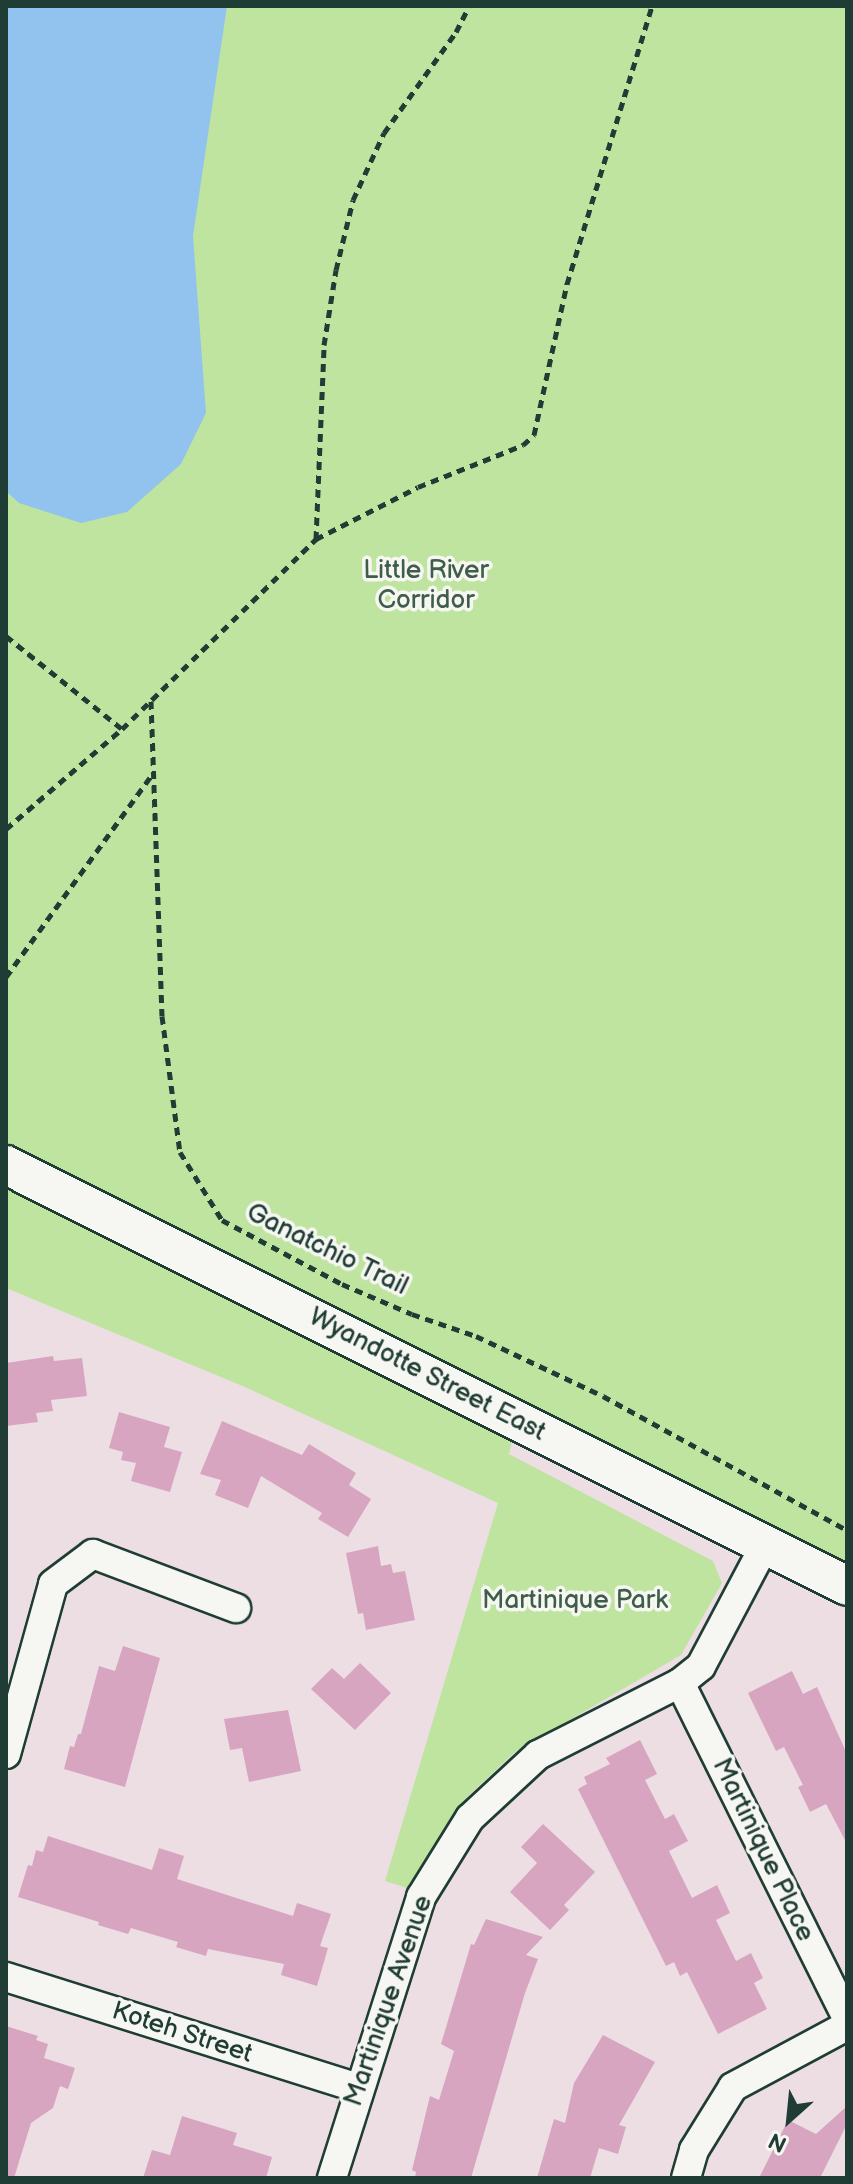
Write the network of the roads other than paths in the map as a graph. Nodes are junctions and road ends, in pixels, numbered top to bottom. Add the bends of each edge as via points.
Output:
1 (6, 1165) edge
2 (765, 1545) junction
3 (847, 1586) edge
4 (236, 1608) dead end
5 (680, 1683) junction
6 (6, 1754) edge
7 (6, 1977) edge
8 (847, 2018) edge
9 (847, 2026) edge
10 (358, 2088) junction
11 (332, 2178) edge
12 (686, 2178) edge

1 - 2 street, Wyandotte Street East
2 - 3 street, Wyandotte Street East
2 - 5 street, Martinique Avenue via 701,1666
4 - 6 street via 93,1554 53,1584
5 - 8 street, Martinique Place
5 - 10 street, Martinique Avenue via 538,1755 470,1818 421,1897
7 - 10 street, Koteh Street
9 - 12 street via 733,2087 694,2150
10 - 11 street, Martinique Avenue

